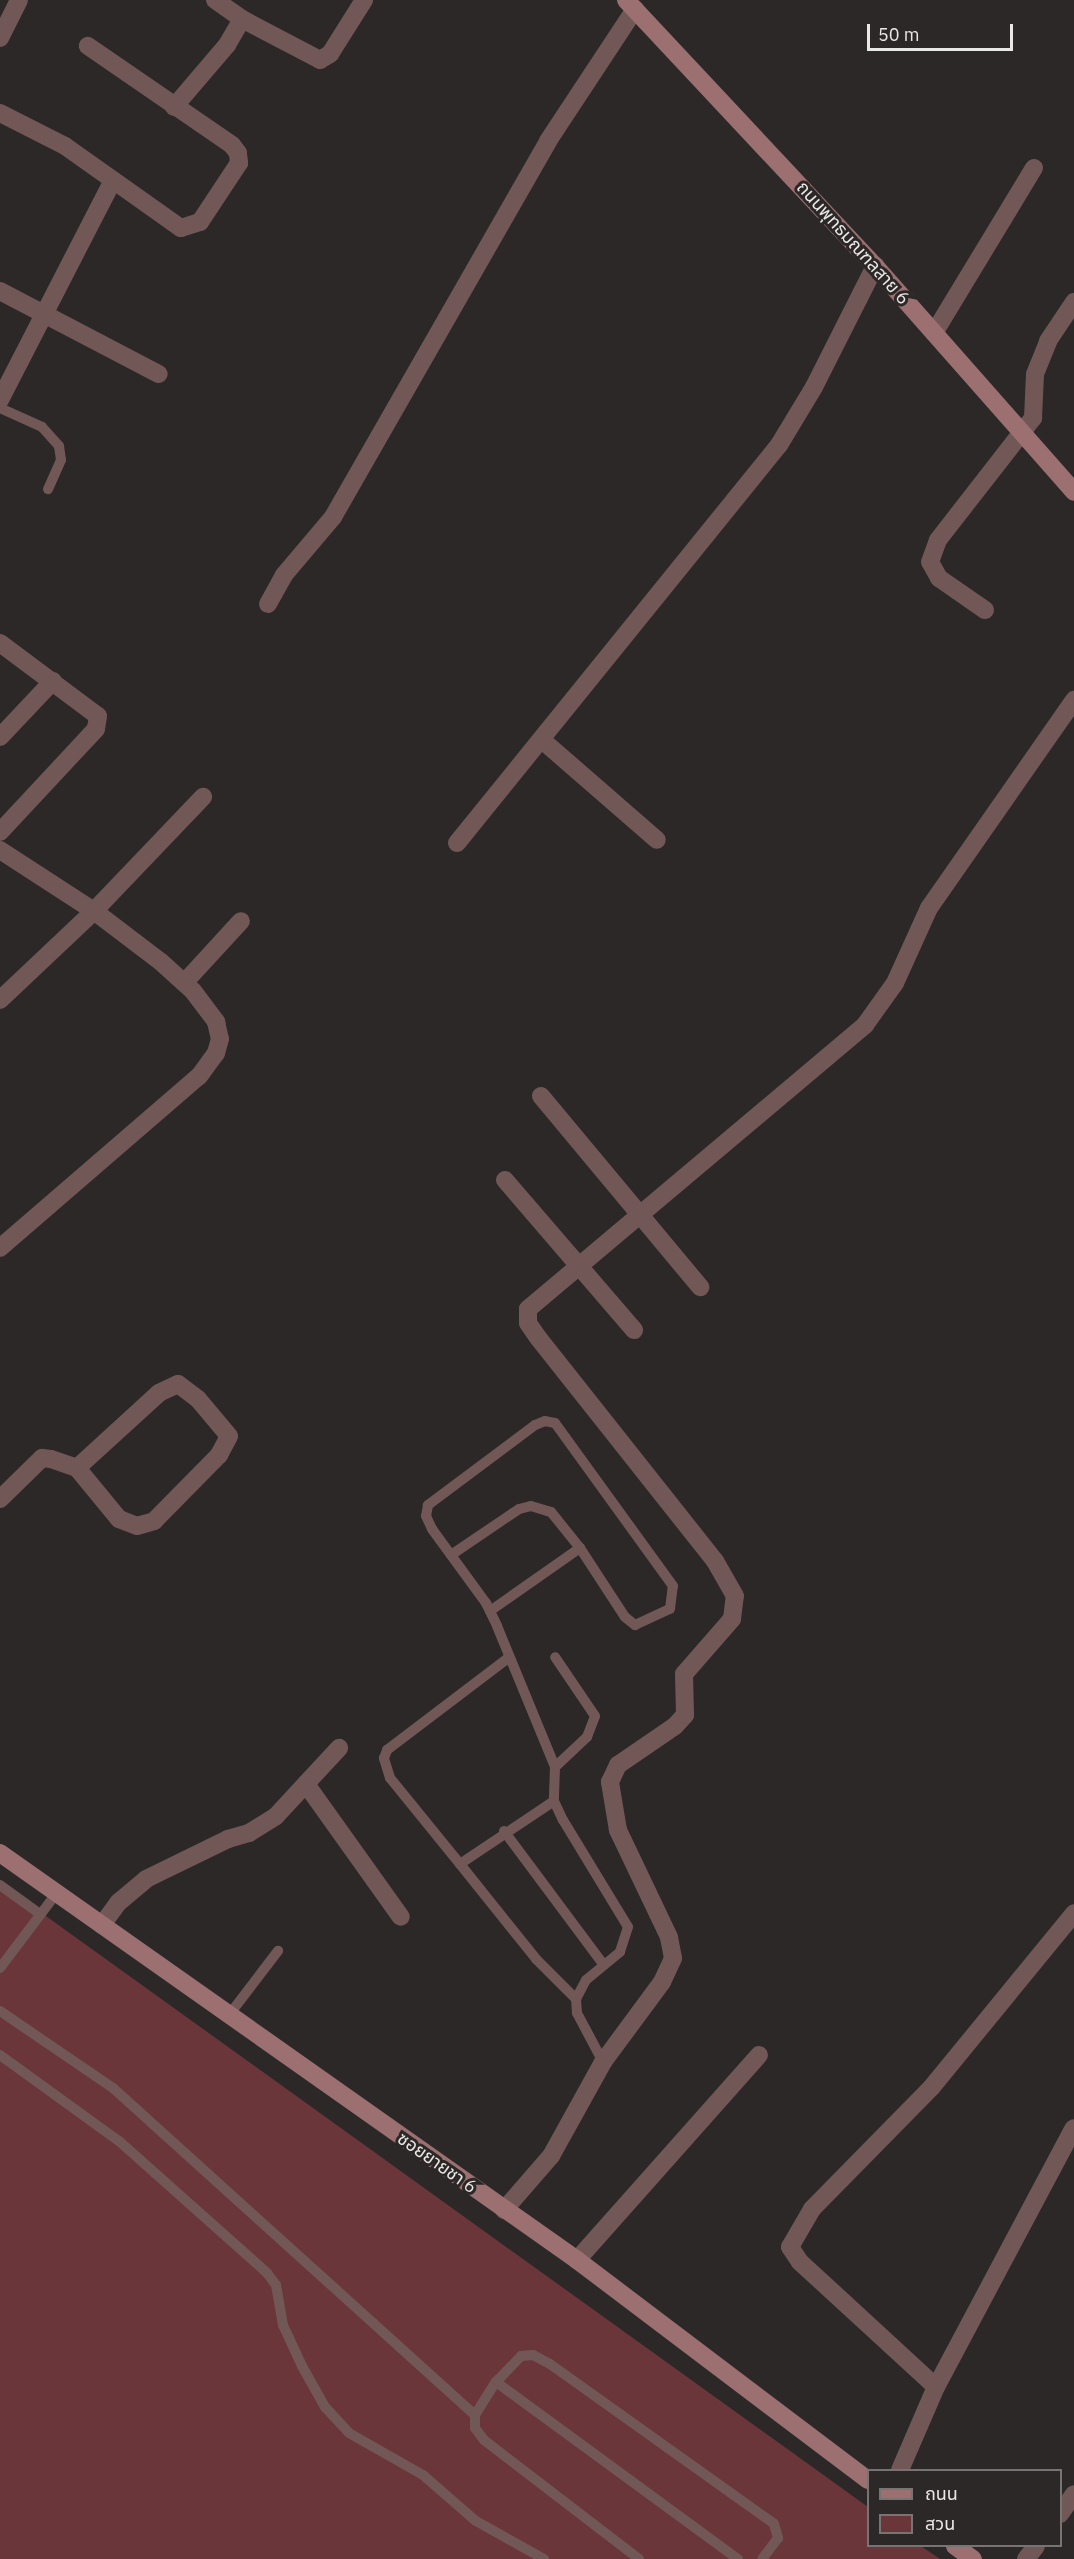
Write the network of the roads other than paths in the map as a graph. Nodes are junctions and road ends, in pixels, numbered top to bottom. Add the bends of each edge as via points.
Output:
1 (19, 0) edge
2 (215, 0) edge
3 (364, 0) edge
4 (631, 4) edge
5 (242, 20) junction
6 (0, 38) edge
7 (88, 46) dead end
8 (174, 107) junction
9 (0, 113) edge
10 (1034, 168) dead end
11 (113, 180) junction
12 (875, 266) junction
13 (0, 291) edge
14 (1074, 302) edge
15 (46, 315) junction
16 (934, 333) junction
17 (159, 374) dead end
18 (0, 400) edge
19 (0, 408) edge
20 (1021, 432) junction
21 (48, 489) dead end
22 (1074, 492) edge
23 (268, 604) dead end
24 (985, 610) dead end
25 (0, 643) edge
26 (53, 681) junction
27 (1074, 700) edge
28 (0, 737) edge
29 (542, 740) junction
30 (203, 797) dead end
31 (0, 832) edge
32 (657, 840) dead end
33 (457, 843) dead end
34 (0, 850) edge
35 (94, 911) junction
36 (241, 921) dead end
37 (184, 982) junction
38 (0, 1000) edge
39 (541, 1096) dead end
40 (505, 1180) dead end
41 (640, 1214) junction
42 (0, 1248) edge
43 (578, 1266) junction
44 (700, 1287) dead end
45 (634, 1329) dead end
46 (77, 1468) junction
47 (0, 1499) edge
48 (580, 1548) junction
49 (451, 1555) junction
50 (490, 1611) junction
51 (555, 1657) dead end
52 (508, 1658) junction
53 (339, 1748) dead end
54 (555, 1767) junction
55 (306, 1784) junction
56 (554, 1801) junction
57 (504, 1831) junction
58 (0, 1853) edge
59 (460, 1864) junction
60 (0, 1885) edge
61 (56, 1894) junction
62 (1074, 1913) edge
63 (40, 1914) junction
64 (401, 1917) dead end
65 (102, 1925) junction
66 (278, 1951) dead end
67 (604, 1965) junction
68 (0, 1968) edge
69 (576, 1999) junction
70 (0, 2011) edge
71 (229, 2015) junction
72 (0, 2055) edge
73 (759, 2055) dead end
74 (603, 2062) junction
75 (1074, 2128) edge
76 (504, 2210) junction
77 (577, 2260) junction
78 (496, 2382) junction
79 (936, 2387) junction
80 (475, 2415) junction
81 (900, 2469) edge
82 (867, 2479) edge
83 (1074, 2494) edge
84 (1062, 2511) edge
85 (956, 2547) edge
86 (1035, 2547) edge
87 (544, 2559) edge
88 (639, 2559) edge
89 (738, 2559) edge
90 (762, 2559) edge
91 (973, 2559) edge
92 (1026, 2559) edge

1 - 6 street
2 - 5 street
3 - 5 street via 330,54 320,60
4 - 12 street, ถนนพุทธมณฑลสาย 6
4 - 23 street via 333,517 284,575
5 - 8 street via 227,45
7 - 8 street
8 - 11 street via 238,153 239,164 200,222 181,228
9 - 11 street via 40,131
10 - 16 street
11 - 15 street
12 - 16 street, ถนนพุทธมณฑลสาย 6
12 - 29 street via 814,387 779,445
13 - 15 street
14 - 20 street via 1048,341 1035,374 1036,413
15 - 17 street
15 - 18 street
16 - 20 street, ถนนพุทธมณฑลสาย 6
19 - 21 lane via 42,426 59,446 60,460
20 - 22 street, ถนนพุทธมณฑลสาย 6
20 - 24 street via 938,540 930,562 939,578
25 - 26 street
26 - 28 street
26 - 31 street via 92,708 99,716 96,729
27 - 41 street via 929,908 895,983 865,1025
29 - 32 street
29 - 33 street
30 - 35 street
34 - 35 street
35 - 37 street
35 - 38 street
36 - 37 street
37 - 42 street via 216,1022 220,1040 216,1053 200,1076
39 - 41 street
40 - 43 street
41 - 43 street
41 - 44 street
43 - 45 street
43 - 74 street via 533,1303 528,1309 528,1323 715,1561 735,1596 732,1619 684,1674 685,1715 618,1766 610,1782 618,1830 669,1937 673,1958 662,1982
46 - 46 street via 159,1393 178,1384 198,1399 229,1436 219,1455 154,1521 137,1526 119,1519
46 - 47 street via 42,1458
48 - 49 lane via 550,1512 531,1506 519,1509
48 - 49 lane via 625,1617 635,1625 670,1609 673,1586 561,1430 555,1423 545,1421 428,1505 426,1516
48 - 50 lane
49 - 50 lane
50 - 52 lane
51 - 54 lane via 595,1716 587,1737
52 - 54 lane
52 - 59 lane via 387,1750 384,1758 390,1778
53 - 55 street
54 - 56 lane
55 - 64 street
55 - 65 street via 276,1816 249,1833 228,1839 146,1879 119,1902
56 - 57 lane
56 - 67 lane via 628,1927 620,1952
57 - 59 lane
57 - 67 lane
58 - 61 street, ซอยยายชา 6
59 - 69 lane via 536,1959
60 - 63 lane
61 - 63 lane
61 - 65 street, ซอยยายชา 6
62 - 79 street via 931,2088 812,2209 790,2247 800,2262
63 - 68 lane
65 - 71 street, ซอยยายชา 6
66 - 71 lane
67 - 69 lane via 586,1980
69 - 74 lane via 577,2013
70 - 80 lane via 113,2088
71 - 76 street, ซอยยายชา 6
72 - 87 lane via 119,2141 267,2273 276,2285 283,2325 302,2366 325,2407 349,2433 444,2490 476,2521
73 - 77 street
74 - 76 street via 551,2156
75 - 79 street
76 - 77 street, ซอยยายชา 6
77 - 82 street, ซอยยายชา 6
78 - 80 lane
78 - 89 lane
78 - 90 lane via 521,2356 533,2355 550,2364 774,2524 778,2538
79 - 81 street
80 - 88 lane via 475,2428 484,2440
83 - 84 street
85 - 91 street
86 - 92 street

